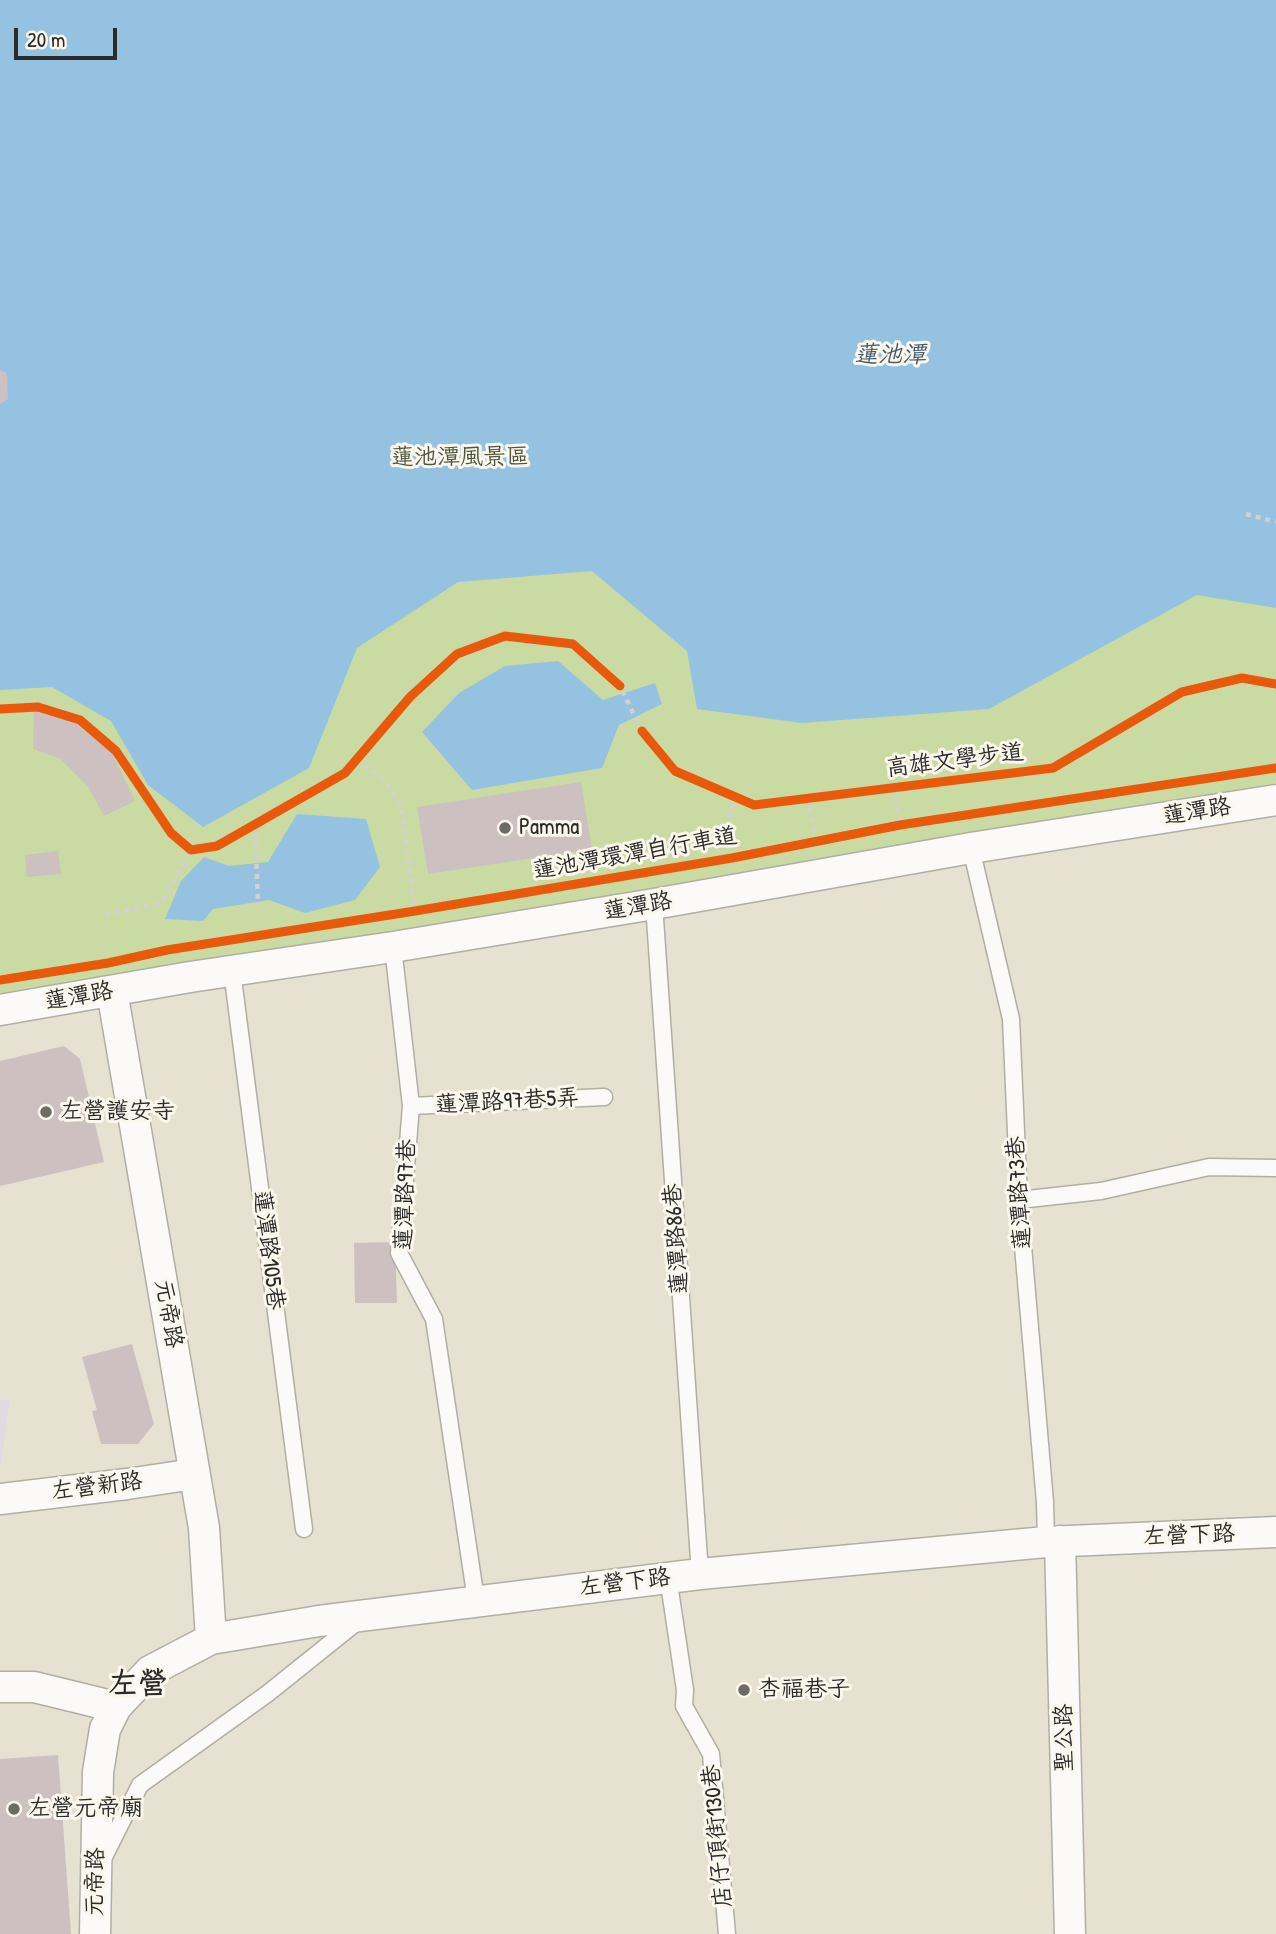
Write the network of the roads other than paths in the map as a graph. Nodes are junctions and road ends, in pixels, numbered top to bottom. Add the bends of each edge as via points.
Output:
1 (1276, 800) edge
2 (971, 848) junction
3 (654, 904) junction
4 (393, 947) junction
5 (232, 971) junction
6 (112, 991) junction
7 (0, 1010) edge
8 (604, 1097) dead end
9 (411, 1106) junction
10 (1276, 1168) edge
11 (1019, 1200) junction
12 (194, 1474) junction
13 (0, 1499) edge
14 (304, 1529) dead end
15 (1276, 1532) edge
16 (1053, 1541) junction
17 (700, 1574) junction
18 (668, 1577) junction
19 (475, 1600) junction
20 (366, 1615) junction
21 (211, 1639) junction
22 (0, 1687) edge
23 (116, 1707) junction
24 (97, 1870) junction
25 (95, 1934) edge
26 (727, 1934) edge
27 (1070, 1934) edge

1 - 2 street, 蓮潭路
2 - 3 street, 蓮潭路
2 - 11 lane, 蓮潭路73巷 via 1012,1019
3 - 4 street, 蓮潭路
3 - 17 lane, 蓮潭路86巷
4 - 5 street, 蓮潭路
4 - 9 lane, 蓮潭路97巷
5 - 6 street, 蓮潭路
5 - 14 lane, 蓮潭路105巷
6 - 7 street, 蓮潭路
6 - 12 street, 元帝路
8 - 9 lane, 蓮潭路97巷5弄
9 - 19 lane, 蓮潭路97巷 via 399,1253 434,1319
10 - 11 lane via 1209,1167 1101,1191
11 - 16 lane, 蓮潭路73巷 via 1045,1502
12 - 13 street, 左營新路
12 - 21 street, 元帝路 via 204,1528
15 - 16 street, 左營下路
16 - 17 street, 左營下路
16 - 27 street, 聖公路
17 - 18 street, 左營下路
18 - 19 street, 左營下路
18 - 26 lane, 店仔頂街130巷 via 684,1706 711,1754
19 - 20 street, 左營下路
20 - 21 street, 左營下路
20 - 24 lane via 267,1694 140,1785
21 - 23 street, 左營下路 via 150,1671
22 - 23 street via 34,1687
23 - 24 street, 元帝路 via 105,1729 98,1772
24 - 25 street, 元帝路

